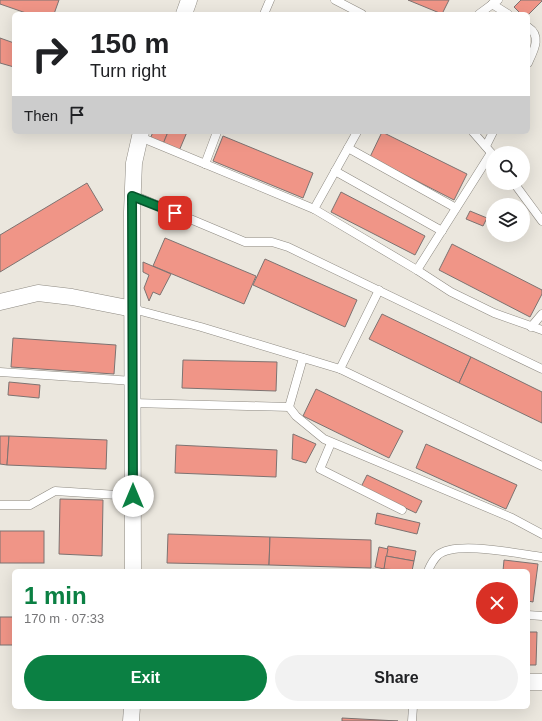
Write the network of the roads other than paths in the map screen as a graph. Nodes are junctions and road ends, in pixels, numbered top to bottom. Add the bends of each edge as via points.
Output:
1 (189, 0) edge
2 (270, 0) edge
3 (335, 0) edge
4 (495, 2) edge
5 (185, 12) edge
6 (265, 12) edge
7 (358, 12) edge
8 (482, 12) edge
9 (506, 12) edge
10 (530, 28) edge
11 (530, 59) edge
12 (140, 134) edge
13 (216, 134) edge
14 (356, 134) edge
15 (475, 134) edge
16 (492, 134) edge
17 (486, 146) joint
18 (348, 148) junction
19 (486, 163) edge
20 (205, 164) junction
21 (335, 171) junction
22 (519, 190) edge
23 (132, 196) junction
24 (456, 208) junction
25 (314, 210) junction
26 (542, 221) edge
27 (442, 231) junction
28 (417, 270) junction
29 (379, 290) junction
30 (0, 302) edge
31 (133, 309) junction
32 (542, 314) edge
33 (531, 327) junction
34 (542, 330) edge
35 (303, 358) junction
36 (340, 369) junction
37 (542, 369) edge
38 (0, 372) edge
39 (133, 381) junction
40 (133, 403) junction
41 (289, 407) junction
42 (332, 443) junction
43 (542, 466) edge
44 (133, 496) junction
45 (0, 505) edge
46 (402, 510) dead end
47 (542, 534) edge
48 (542, 557) edge
49 (133, 569) edge
50 (429, 569) edge
51 (530, 615) edge
52 (542, 616) edge
53 (530, 682) edge
54 (542, 682) edge
55 (132, 709) edge
56 (413, 709) edge
57 (131, 721) edge
58 (412, 721) edge

1 - 5 street
2 - 6 lane
3 - 7 lane
4 - 8 lane
4 - 9 lane
10 - 11 lane via 537,36 536,47
12 - 20 lane
12 - 23 street via 134,163
13 - 20 lane
14 - 18 lane
15 - 17 lane
16 - 17 lane
18 - 21 lane
18 - 24 lane
19 - 24 lane
20 - 25 lane
21 - 25 lane
21 - 27 lane
22 - 26 lane
23 - 29 lane via 245,242 272,242 288,247
23 - 31 street
24 - 27 lane
25 - 28 lane
27 - 28 lane
28 - 33 lane via 451,292 494,313
29 - 36 lane
29 - 37 lane
30 - 31 street via 38,293
31 - 35 lane
31 - 39 street
32 - 33 lane
33 - 34 lane
35 - 36 lane
35 - 41 lane
36 - 43 lane
38 - 39 lane
39 - 40 street
40 - 41 lane
40 - 44 street
41 - 42 lane via 318,435
42 - 46 lane via 320,469
42 - 47 lane via 512,518
44 - 45 lane via 55,491 30,504
44 - 49 street
48 - 50 lane via 450,548 438,555
51 - 52 lane
53 - 54 street
55 - 57 street
56 - 58 lane

